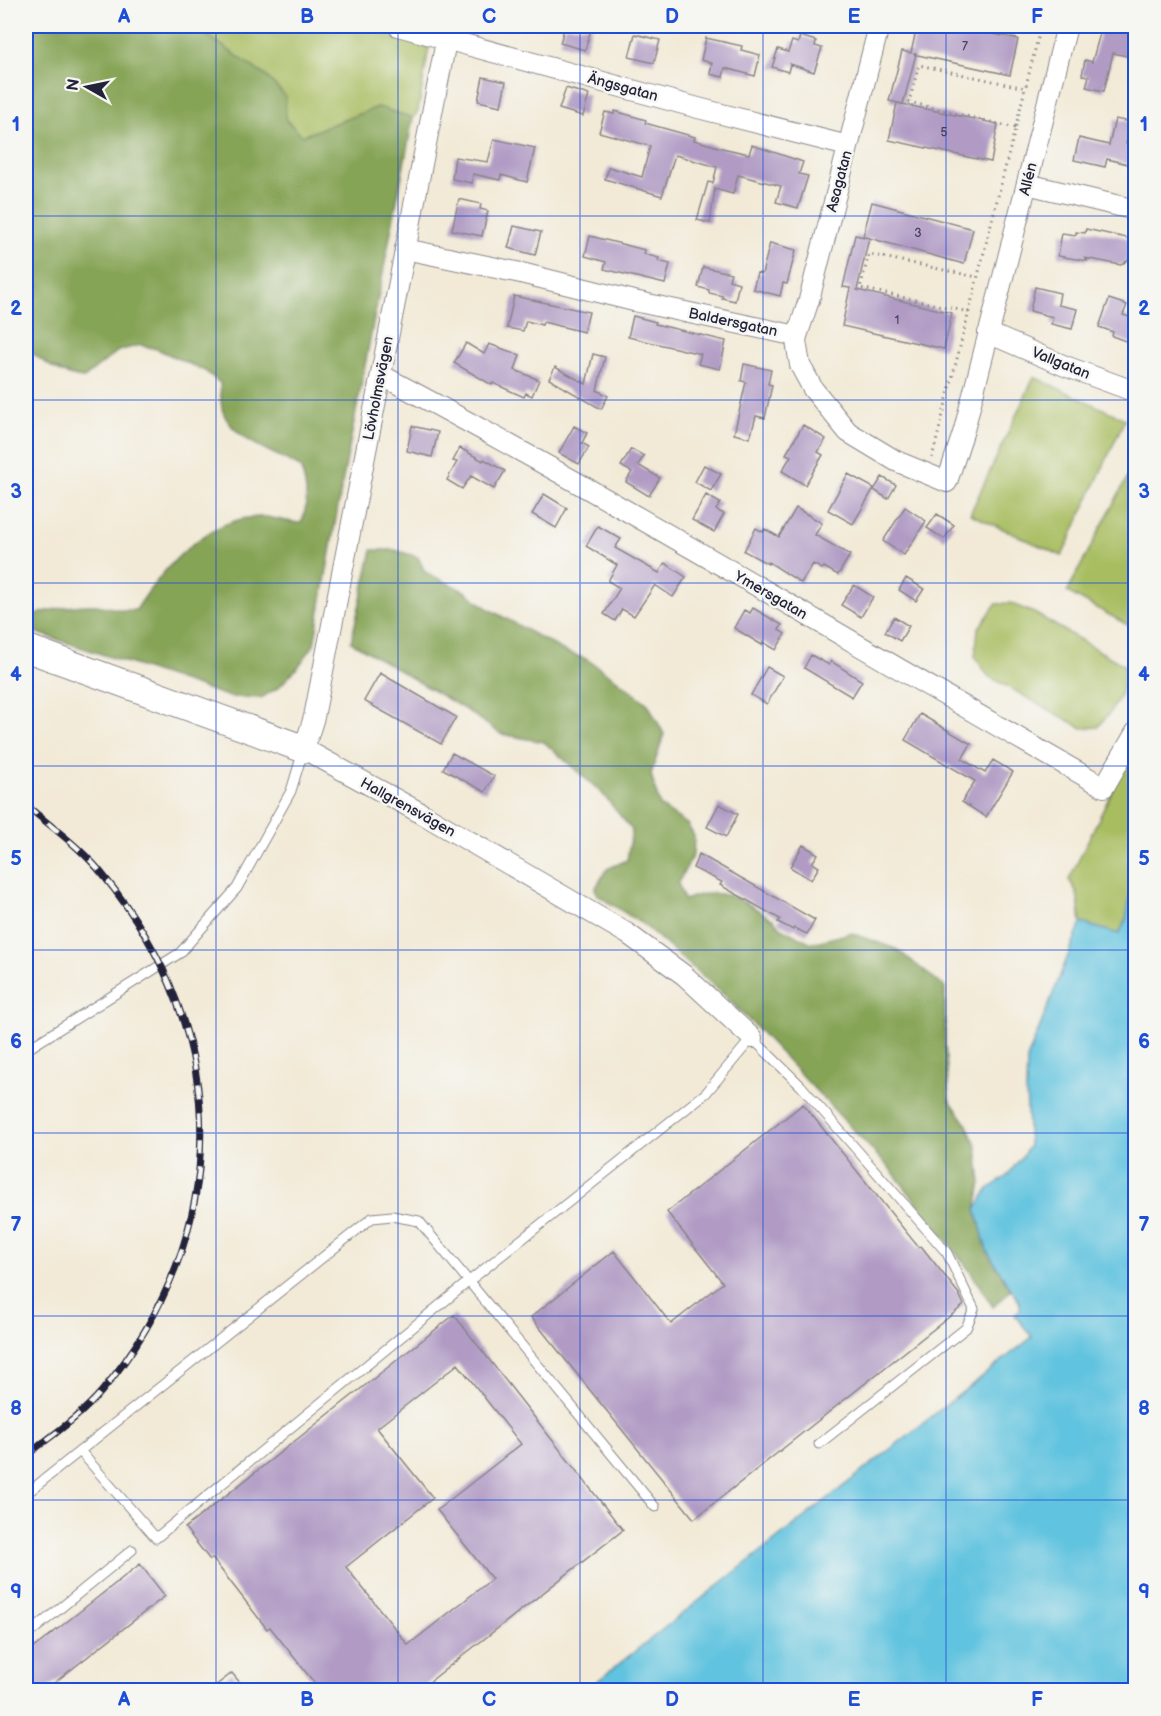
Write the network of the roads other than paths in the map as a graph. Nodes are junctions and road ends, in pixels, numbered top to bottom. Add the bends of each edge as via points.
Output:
1 (398, 26) edge
2 (879, 26) edge
3 (1067, 26) edge
4 (448, 32) edge
5 (848, 146) junction
6 (1027, 184) junction
7 (1136, 210) edge
8 (405, 249) junction
9 (988, 333) junction
10 (797, 336) junction
11 (381, 375) junction
12 (1136, 392) edge
13 (26, 648) edge
14 (1136, 732) edge
15 (304, 749) junction
16 (752, 1038) junction
17 (26, 1050) edge
18 (468, 1282) junction
19 (819, 1444) dead end
20 (80, 1451) junction
21 (26, 1494) edge
22 (655, 1507) dead end
23 (132, 1550) dead end
24 (26, 1636) edge

1 - 4 street, Ängsgatan
2 - 5 street, Asagatan
3 - 6 street, Allén
4 - 5 street, Ängsgatan via 687,105
4 - 8 street, Lövholmsvägen
5 - 10 street, Asagatan
6 - 7 street
6 - 9 street, Allén
8 - 10 street, Baldersgatan
8 - 11 street, Lövholmsvägen
9 - 10 street, Baldersgatan via 947,482 896,461 848,432 813,389 800,365
9 - 12 street, Vallgatan
11 - 14 street, Ymersgatan via 682,543 1104,787
11 - 15 street, Lövholmsvägen via 314,717
13 - 15 street, Hallgrensvägen
15 - 16 street, Hallgrensvägen via 628,934 684,975
15 - 17 lane via 291,791 237,888 180,953
16 - 18 lane via 706,1093
16 - 19 lane via 801,1086 947,1252 974,1309 966,1328
18 - 20 lane via 419,1221 392,1216 372,1218
18 - 20 lane via 156,1538
18 - 22 lane
20 - 21 lane
23 - 24 lane

